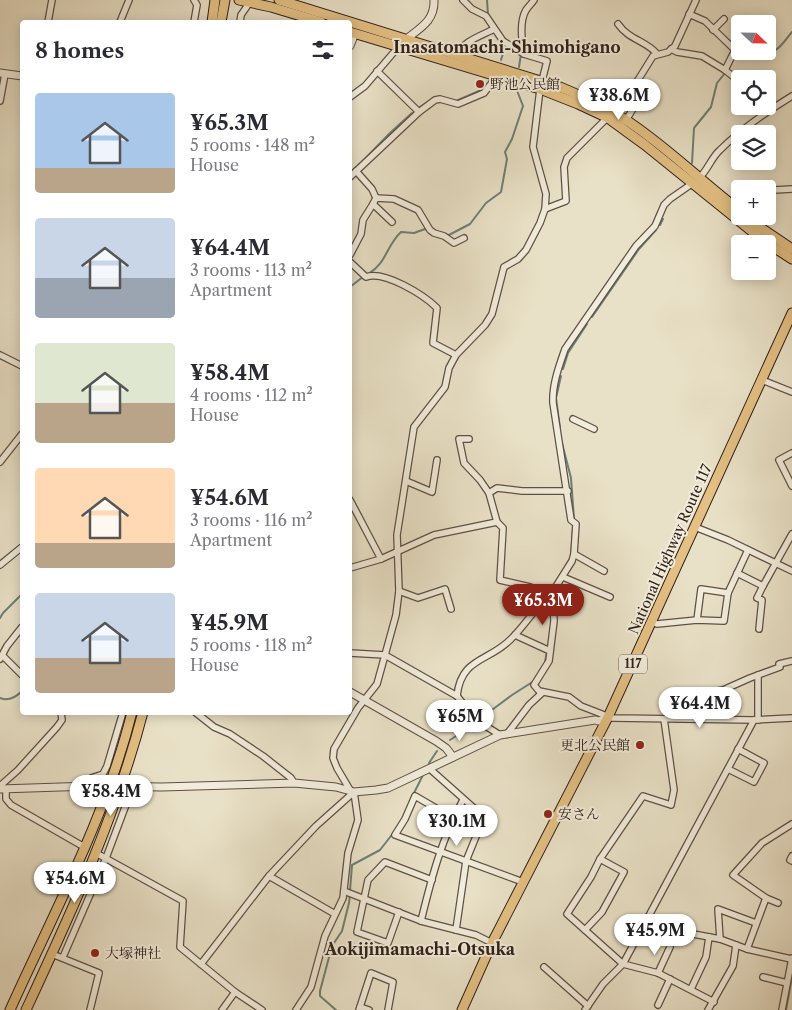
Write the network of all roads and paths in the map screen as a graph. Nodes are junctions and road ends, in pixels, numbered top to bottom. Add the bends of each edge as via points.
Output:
1 (52, 0) edge
2 (128, 0) edge
3 (194, 0) edge
4 (215, 0) edge
5 (225, 0) edge
6 (239, 0) edge
7 (279, 0) edge
8 (463, 0) edge
9 (534, 0) edge
10 (696, 0) edge
11 (250, 2) junction
12 (435, 2) edge
13 (689, 14) junction
14 (724, 19) dead end
15 (48, 20) edge
16 (121, 20) edge
17 (194, 20) edge
18 (212, 20) edge
19 (221, 20) edge
20 (240, 20) edge
21 (314, 20) edge
22 (336, 20) edge
23 (618, 24) dead end
24 (352, 26) edge
25 (494, 29) junction
26 (713, 30) junction
27 (352, 33) edge
28 (402, 43) junction
29 (731, 44) edge
30 (671, 49) junction
31 (524, 54) junction
32 (657, 54) junction
33 (458, 56) junction
34 (731, 58) edge
35 (725, 70) junction
36 (377, 71) junction
37 (3, 74) edge
38 (731, 75) edge
39 (20, 76) edge
40 (497, 76) junction
41 (541, 85) junction
42 (633, 88) junction
43 (352, 96) edge
44 (792, 96) edge
45 (0, 100) edge
46 (776, 105) edge
47 (419, 112) junction
48 (611, 115) junction
49 (761, 115) edge
50 (628, 116) dead end
51 (356, 172) junction
52 (352, 175) edge
53 (696, 181) junction
54 (776, 190) edge
55 (792, 190) edge
56 (376, 198) junction
57 (372, 204) junction
58 (731, 205) edge
59 (546, 209) junction
60 (392, 222) dead end
61 (760, 225) edge
62 (464, 238) dead end
63 (792, 249) edge
64 (352, 251) edge
65 (792, 260) edge
66 (352, 264) edge
67 (792, 313) edge
68 (0, 355) edge
69 (456, 355) junction
70 (20, 365) edge
71 (762, 380) junction
72 (792, 392) edge
73 (573, 419) dead end
74 (594, 429) dead end
75 (469, 439) dead end
76 (20, 442) edge
77 (792, 453) edge
78 (437, 460) dead end
79 (0, 462) edge
80 (406, 480) junction
81 (792, 486) edge
82 (568, 491) junction
83 (489, 493) junction
84 (352, 504) edge
85 (498, 522) junction
86 (694, 527) junction
87 (792, 534) edge
88 (790, 542) edge
89 (20, 549) edge
90 (748, 550) junction
91 (397, 552) junction
92 (574, 554) junction
93 (381, 559) junction
94 (776, 563) junction
95 (0, 565) edge
96 (352, 567) edge
97 (604, 571) dead end
98 (792, 571) edge
99 (737, 573) junction
100 (563, 576) junction
101 (763, 586) junction
102 (399, 591) junction
103 (728, 592) junction
104 (546, 596) junction
105 (610, 597) dead end
106 (553, 601) junction
107 (450, 609) dead end
108 (697, 620) junction
109 (652, 622) junction
110 (760, 629) dead end
111 (20, 630) edge
112 (515, 635) junction
113 (550, 650) junction
114 (352, 653) edge
115 (385, 655) junction
116 (1, 658) edge
117 (792, 661) edge
118 (20, 673) edge
119 (758, 675) junction
120 (543, 692) junction
121 (352, 693) edge
122 (457, 696) junction
123 (364, 700) junction
124 (62, 715) edge
125 (122, 715) edge
126 (131, 715) edge
127 (142, 715) edge
128 (199, 715) edge
129 (608, 717) junction
130 (685, 718) junction
131 (792, 718) edge
132 (664, 719) junction
133 (756, 720) junction
134 (504, 734) junction
135 (738, 749) junction
136 (453, 757) junction
137 (430, 769) junction
138 (728, 769) junction
139 (294, 783) junction
140 (91, 786) junction
141 (110, 786) junction
142 (122, 786) junction
143 (143, 786) junction
144 (2, 789) edge
145 (352, 791) junction
146 (463, 800) junction
147 (453, 818) junction
148 (792, 824) edge
149 (86, 848) junction
150 (441, 851) junction
151 (96, 853) junction
152 (792, 856) edge
153 (106, 858) junction
154 (600, 859) junction
155 (466, 861) junction
156 (792, 861) edge
157 (269, 876) junction
158 (432, 880) junction
159 (522, 882) junction
160 (344, 891) junction
161 (364, 898) junction
162 (766, 898) junction
163 (778, 904) dead end
164 (399, 912) junction
165 (335, 914) junction
166 (421, 921) junction
167 (756, 923) junction
168 (456, 930) junction
169 (585, 930) junction
170 (677, 931) dead end
171 (709, 937) junction
172 (720, 939) junction
173 (492, 943) junction
174 (736, 945) junction
175 (670, 947) dead end
176 (747, 949) junction
177 (52, 954) junction
178 (63, 957) junction
179 (792, 958) edge
180 (200, 964) junction
181 (623, 964) junction
182 (544, 967) dead end
183 (658, 973) junction
184 (763, 977) dead end
185 (670, 979) junction
186 (787, 983) junction
187 (692, 989) junction
188 (235, 992) junction
189 (714, 1002) junction
190 (658, 1006) dead end
191 (587, 1008) edge
192 (360, 1009) edge
193 (10, 1010) edge
194 (26, 1010) edge
195 (90, 1010) edge
196 (222, 1010) edge
197 (262, 1010) edge
198 (296, 1010) edge
199 (369, 1010) edge
200 (388, 1010) edge
201 (462, 1010) edge
202 (708, 1010) edge
203 (782, 1010) edge

1 - 15 street
2 - 16 street
3 - 17 street via 197,5
4 - 18 main road
5 - 19 main road
6 - 11 main road
7 - 22 main road
8 - 25 street via 486,16
9 - 31 street via 524,18
10 - 13 street
11 - 20 street
11 - 21 main road
12 - 28 street via 431,18
13 - 26 street via 705,21
13 - 30 street
14 - 26 street
23 - 32 street via 625,33
24 - 28 main road
25 - 31 street via 503,41
25 - 33 street via 463,46
26 - 29 street
27 - 28 main road
28 - 33 main road
28 - 36 street
28 - 40 main road
30 - 32 street
30 - 35 street via 702,56
31 - 41 street via 547,61
32 - 42 street
33 - 41 main road
34 - 35 street
35 - 38 street
36 - 43 street
36 - 47 street
37 - 39 street
37 - 45 street
40 - 41 main road
40 - 47 street via 484,93 458,104 435,100
41 - 48 main road via 578,104
41 - 59 street via 534,147 546,194
42 - 48 street
42 - 50 street via 641,92
44 - 46 street
47 - 51 street
48 - 53 main road via 645,145
48 - 59 street via 567,158 564,168 566,201
49 - 53 street via 718,152
51 - 52 street
51 - 56 street
53 - 58 main road
53 - 65 main road via 764,241
53 - 82 street via 664,205 655,226 636,246 565,349 552,393
54 - 55 street
56 - 57 street
56 - 62 street via 394,199 418,210 430,230 454,243
57 - 60 street
57 - 64 street
59 - 69 street via 526,250 504,267 492,314
61 - 63 main road
66 - 69 street via 366,277 376,276 413,290 437,308 433,343
67 - 71 main road, National Highway Route 117 / 117
68 - 70 street
69 - 80 street via 445,387 414,427
71 - 72 street
71 - 86 main road, National Highway Route 117 / 117
73 - 74 street
75 - 83 street via 459,439 464,463
76 - 79 street
77 - 81 street via 779,460
78 - 80 street via 432,492
80 - 91 street via 396,536
82 - 83 street via 497,488
82 - 92 street via 571,520 576,524
83 - 85 street
84 - 93 street
85 - 91 street via 434,535
85 - 104 street via 504,528 500,580 530,586
86 - 90 street
86 - 109 main road, National Highway Route 117 / 117
87 - 88 street
88 - 94 street
89 - 95 street
90 - 94 street
90 - 99 street
91 - 93 street
91 - 102 street
92 - 97 street
92 - 100 street
93 - 96 street
94 - 98 street
94 - 101 street
99 - 101 street
99 - 103 street
100 - 105 street
100 - 106 street via 555,588
101 - 110 street via 757,598 762,600
102 - 107 street via 418,598 445,589
102 - 115 street
103 - 108 street via 724,621
103 - 108 street via 701,589
104 - 106 street
104 - 112 street
106 - 113 street
108 - 109 street
109 - 129 main road, National Highway Route 117 / 117
111 - 116 street
112 - 113 street
112 - 122 street via 467,669 458,683
113 - 120 street via 547,666 534,685
114 - 115 street
115 - 122 street
115 - 123 street via 376,684
116 - 118 street
117 - 119 street
119 - 130 street via 689,703 683,709
119 - 133 street
120 - 129 street via 569,697 581,706
120 - 134 street
121 - 123 street
122 - 134 street via 479,722
123 - 136 street via 436,741
123 - 145 street via 334,750 337,768
124 - 144 street via 57,727
125 - 140 street via 107,766 103,774 91,778
126 - 141 main road
127 - 142 main road
128 - 139 street via 263,756
129 - 132 street
129 - 134 street
129 - 159 main road, National Highway Route 117 / 117
130 - 132 street
130 - 133 street
131 - 133 street
132 - 154 street via 674,790 671,806 643,796
133 - 135 street
134 - 136 street
135 - 138 street
135 - 138 street via 764,763 754,782
136 - 137 street
137 - 145 street via 388,788
137 - 146 street
138 - 181 street
139 - 143 street
139 - 145 street
140 - 141 street
140 - 144 street
141 - 142 street
141 - 149 main road
142 - 143 street
142 - 151 main road
143 - 153 street via 145,795 128,802
144 - 149 street via 11,805
145 - 157 street
145 - 160 street via 358,820 348,853
146 - 147 street
146 - 155 street via 484,817
147 - 150 street
147 - 150 street via 415,796 396,835
148 - 162 street via 762,843 733,874
149 - 193 main road
150 - 155 street
150 - 158 street
151 - 153 street
151 - 177 main road
152 - 156 street
153 - 178 street
153 - 180 street via 183,901 180,947
154 - 169 street via 567,914
154 - 169 street via 624,872 602,912
155 - 159 street
155 - 168 street
157 - 165 street
157 - 180 street
158 - 161 street via 386,862 368,880
158 - 166 street
159 - 173 main road, National Highway Route 117 / 117
160 - 161 street
160 - 165 street
161 - 164 street
161 - 164 street via 357,932 388,944
162 - 163 street
162 - 167 street
164 - 166 street
165 - 198 street via 325,936 311,988
166 - 168 street
167 - 172 street via 718,909
167 - 176 street
168 - 173 street
169 - 181 street
170 - 171 street
171 - 172 street
171 - 187 street via 706,957
172 - 174 street
173 - 201 main road, National Highway Route 117 / 117
174 - 176 street
174 - 189 street via 733,966
175 - 183 street
176 - 179 street
177 - 178 street
177 - 194 main road
178 - 195 street via 99,973
179 - 186 street
180 - 188 street
181 - 183 street
181 - 191 street via 603,984
182 - 191 street
183 - 185 street
184 - 186 street
185 - 187 street
185 - 190 street
186 - 203 street
187 - 189 street
188 - 196 street
188 - 197 street
189 - 202 street
192 - 199 street
192 - 200 street via 371,974 393,982

